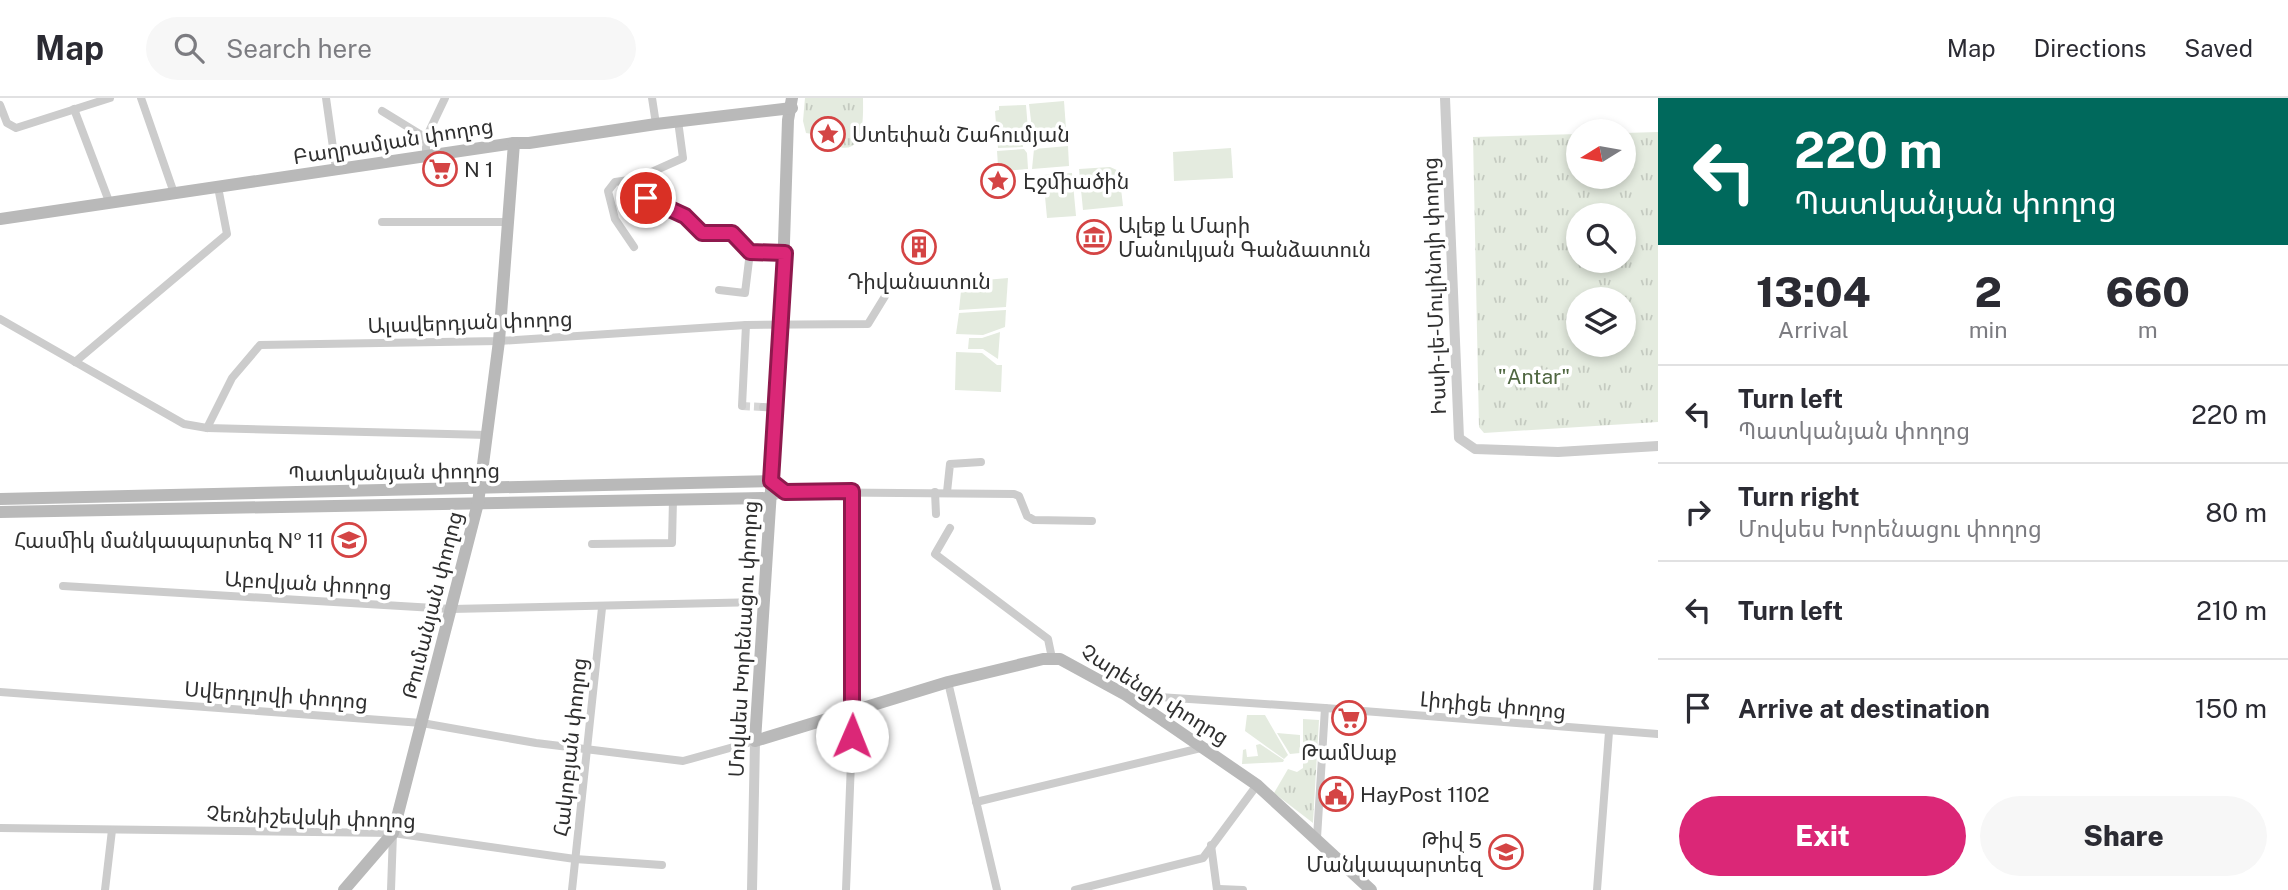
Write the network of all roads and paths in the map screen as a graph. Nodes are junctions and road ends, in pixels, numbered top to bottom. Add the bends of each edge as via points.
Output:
1 (110, 98) edge
2 (141, 98) edge
3 (326, 98) edge
4 (445, 98) edge
5 (652, 98) edge
6 (1445, 98) edge
7 (792, 103) edge
8 (77, 104) edge
9 (0, 105) edge
10 (382, 111) dead end
11 (678, 121) junction
12 (656, 124) junction
13 (426, 138) junction
14 (514, 143) junction
15 (426, 156) junction
16 (336, 169) junction
17 (636, 179) junction
18 (218, 187) junction
19 (174, 193) junction
20 (110, 204) junction
21 (0, 219) edge
22 (382, 222) dead end
23 (509, 222) junction
24 (634, 247) dead end
25 (750, 252) junction
26 (785, 253) junction
27 (719, 290) dead end
28 (887, 293) dead end
29 (0, 319) edge
30 (781, 324) junction
31 (746, 325) junction
32 (499, 341) junction
33 (75, 362) junction
34 (742, 405) dead end
35 (207, 428) junction
36 (488, 435) junction
37 (1658, 446) edge
38 (981, 462) dead end
39 (771, 481) junction
40 (480, 489) junction
41 (852, 491) junction
42 (785, 492) junction
43 (935, 492) junction
44 (947, 492) junction
45 (770, 498) junction
46 (0, 499) edge
47 (673, 499) junction
48 (478, 503) junction
49 (108, 504) junction
50 (0, 512) edge
51 (936, 514) dead end
52 (1092, 522) dead end
53 (950, 528) dead end
54 (592, 544) dead end
55 (63, 586) dead end
56 (761, 602) junction
57 (603, 608) junction
58 (451, 609) junction
59 (1052, 658) junction
60 (947, 682) junction
61 (0, 692) edge
62 (1126, 695) junction
63 (1325, 708) junction
64 (853, 711) junction
65 (422, 723) junction
66 (1609, 732) junction
67 (1658, 734) edge
68 (755, 741) junction
69 (1206, 747) junction
70 (588, 749) junction
71 (1257, 785) junction
72 (976, 803) junction
73 (0, 828) edge
74 (113, 830) junction
75 (393, 833) junction
76 (1317, 838) junction
77 (1211, 845) junction
78 (575, 859) junction
79 (662, 865) dead end
80 (105, 890) edge
81 (344, 890) edge
82 (391, 890) edge
83 (572, 890) edge
84 (752, 890) edge
85 (846, 890) edge
86 (997, 890) edge
87 (1075, 890) edge
88 (1218, 890) edge
89 (1243, 890) edge
90 (1371, 890) edge
91 (1597, 890) edge

1 - 8 street
2 - 19 street
3 - 16 street
4 - 13 street
5 - 12 street
6 - 37 street, Իսսի-լե-Մուլինոյի փողոց via 1459,438 1475,449 1558,452
7 - 11 main road, Բաղրամյան փողոց
7 - 26 main road, Մովսես Խորենացու փողոց
8 - 9 street via 16,128 6,123
8 - 20 street
10 - 13 street
11 - 12 main road, Բաղրամյան փողոց
11 - 17 street via 683,158
12 - 14 main road, Բաղրամյան փողոց
13 - 15 street
14 - 15 main road, Բաղրամյան փողոց
14 - 23 main road, Թումանյան փողոց
15 - 16 main road, Բաղրամյան փողոց
16 - 18 main road, Բաղրամյան փողոց
17 - 24 street via 615,182 608,191 615,219
17 - 25 street via 646,198 685,216 702,233 732,233
18 - 19 main road, Բաղրամյան փողոց
18 - 33 street via 227,234
19 - 20 main road, Բաղրամյան փողոց
20 - 21 main road, Բաղրամյան փողոց
22 - 23 street
23 - 32 main road, Թումանյան փողոց
25 - 26 street
25 - 27 street via 745,293
26 - 30 main road, Մովսես Խորենացու փողոց
28 - 30 street, Ալավերդյան փողոց via 867,324
29 - 33 street
30 - 31 street, Ալավերդյան փողոց
30 - 39 main road, Մովսես Խորենացու փողոց via 770,407
31 - 32 street, Ալավերդյան փողոց
31 - 34 street
32 - 35 street, Ալավերդյան փողոց via 260,345 232,378
32 - 36 main road, Թումանյան փողոց
33 - 35 street via 184,424
35 - 36 street
36 - 40 main road, Թումանյան փողոց
38 - 44 street via 950,464
39 - 40 main road, Պատկանյան փողոց
39 - 42 street
39 - 45 main road, Մովսես Խորենացու փողոց
40 - 48 main road, Թումանյան փողոց
40 - 49 main road, Պատկանյան փողոց
41 - 42 street, Պատկանյան փողոց
41 - 43 street, Պատկանյան փողոց
41 - 64 street
42 - 45 street, Պատկանյան փողոց
43 - 44 street, Պատկանյան փողոց
43 - 51 street
44 - 52 street, Պատկանյան փողոց via 1014,494 1034,520
45 - 47 main road, Պատկանյան փողոց
45 - 56 main road, Մովսես Խորենացու փողոց
46 - 49 main road, Պատկանյան փողոց
47 - 48 main road, Պատկանյան փողոց
47 - 54 street via 672,543
48 - 49 main road, Պատկանյան փողոց
48 - 58 main road, Թումանյան փողոց
49 - 50 main road, Պատկանյան փողոց
53 - 59 street via 935,555 1048,639
55 - 58 street, Աբովյան փողոց
56 - 57 street, Աբովյան փողոց
56 - 68 main road, Մովսես Խորենացու փողոց
57 - 58 street, Աբովյան փողոց
57 - 70 street, Հակոբյան փողոց
58 - 65 main road, Թումանյան փողոց
59 - 60 main road, Չարենցի փողոց
59 - 62 main road, Չարենցի փողոց
60 - 64 main road, Չարենցի փողոց
60 - 72 street
61 - 65 street, Սվերդլովի փողոց
62 - 63 street, Լիդիցե փողոց
62 - 69 main road, Չարենցի փողոց
63 - 66 street, Լիդիցե փողոց
63 - 76 street
64 - 68 main road, Չարենցի փողոց
64 - 85 street
65 - 70 street, Սվերդլովի փողոց
65 - 75 main road, Թումանյան փողոց
66 - 67 street, Լիդիցե փողոց
66 - 91 street
68 - 70 street, Սվերդլովի փողոց via 683,761
68 - 84 street, Մովսես Խորենացու փողոց
69 - 71 main road, Չարենցի փողոց
69 - 72 street
70 - 78 street, Հակոբյան փողոց
71 - 76 main road, Չարենցի փողոց
71 - 77 street
72 - 86 street
73 - 74 street, Չեռնիշեվսկի փողոց
74 - 75 street, Չեռնիշեվսկի փողոց
74 - 80 street
75 - 78 street, Չեռնիշեվսկի փողոց
75 - 81 main road, Թումանյան փողոց
75 - 82 street
76 - 90 main road, Չարենցի փողոց
77 - 87 street via 1203,858
77 - 88 street
78 - 79 street, Չեռնիշեվսկի փողոց
78 - 83 street, Հակոբյան փողոց
88 - 89 street

